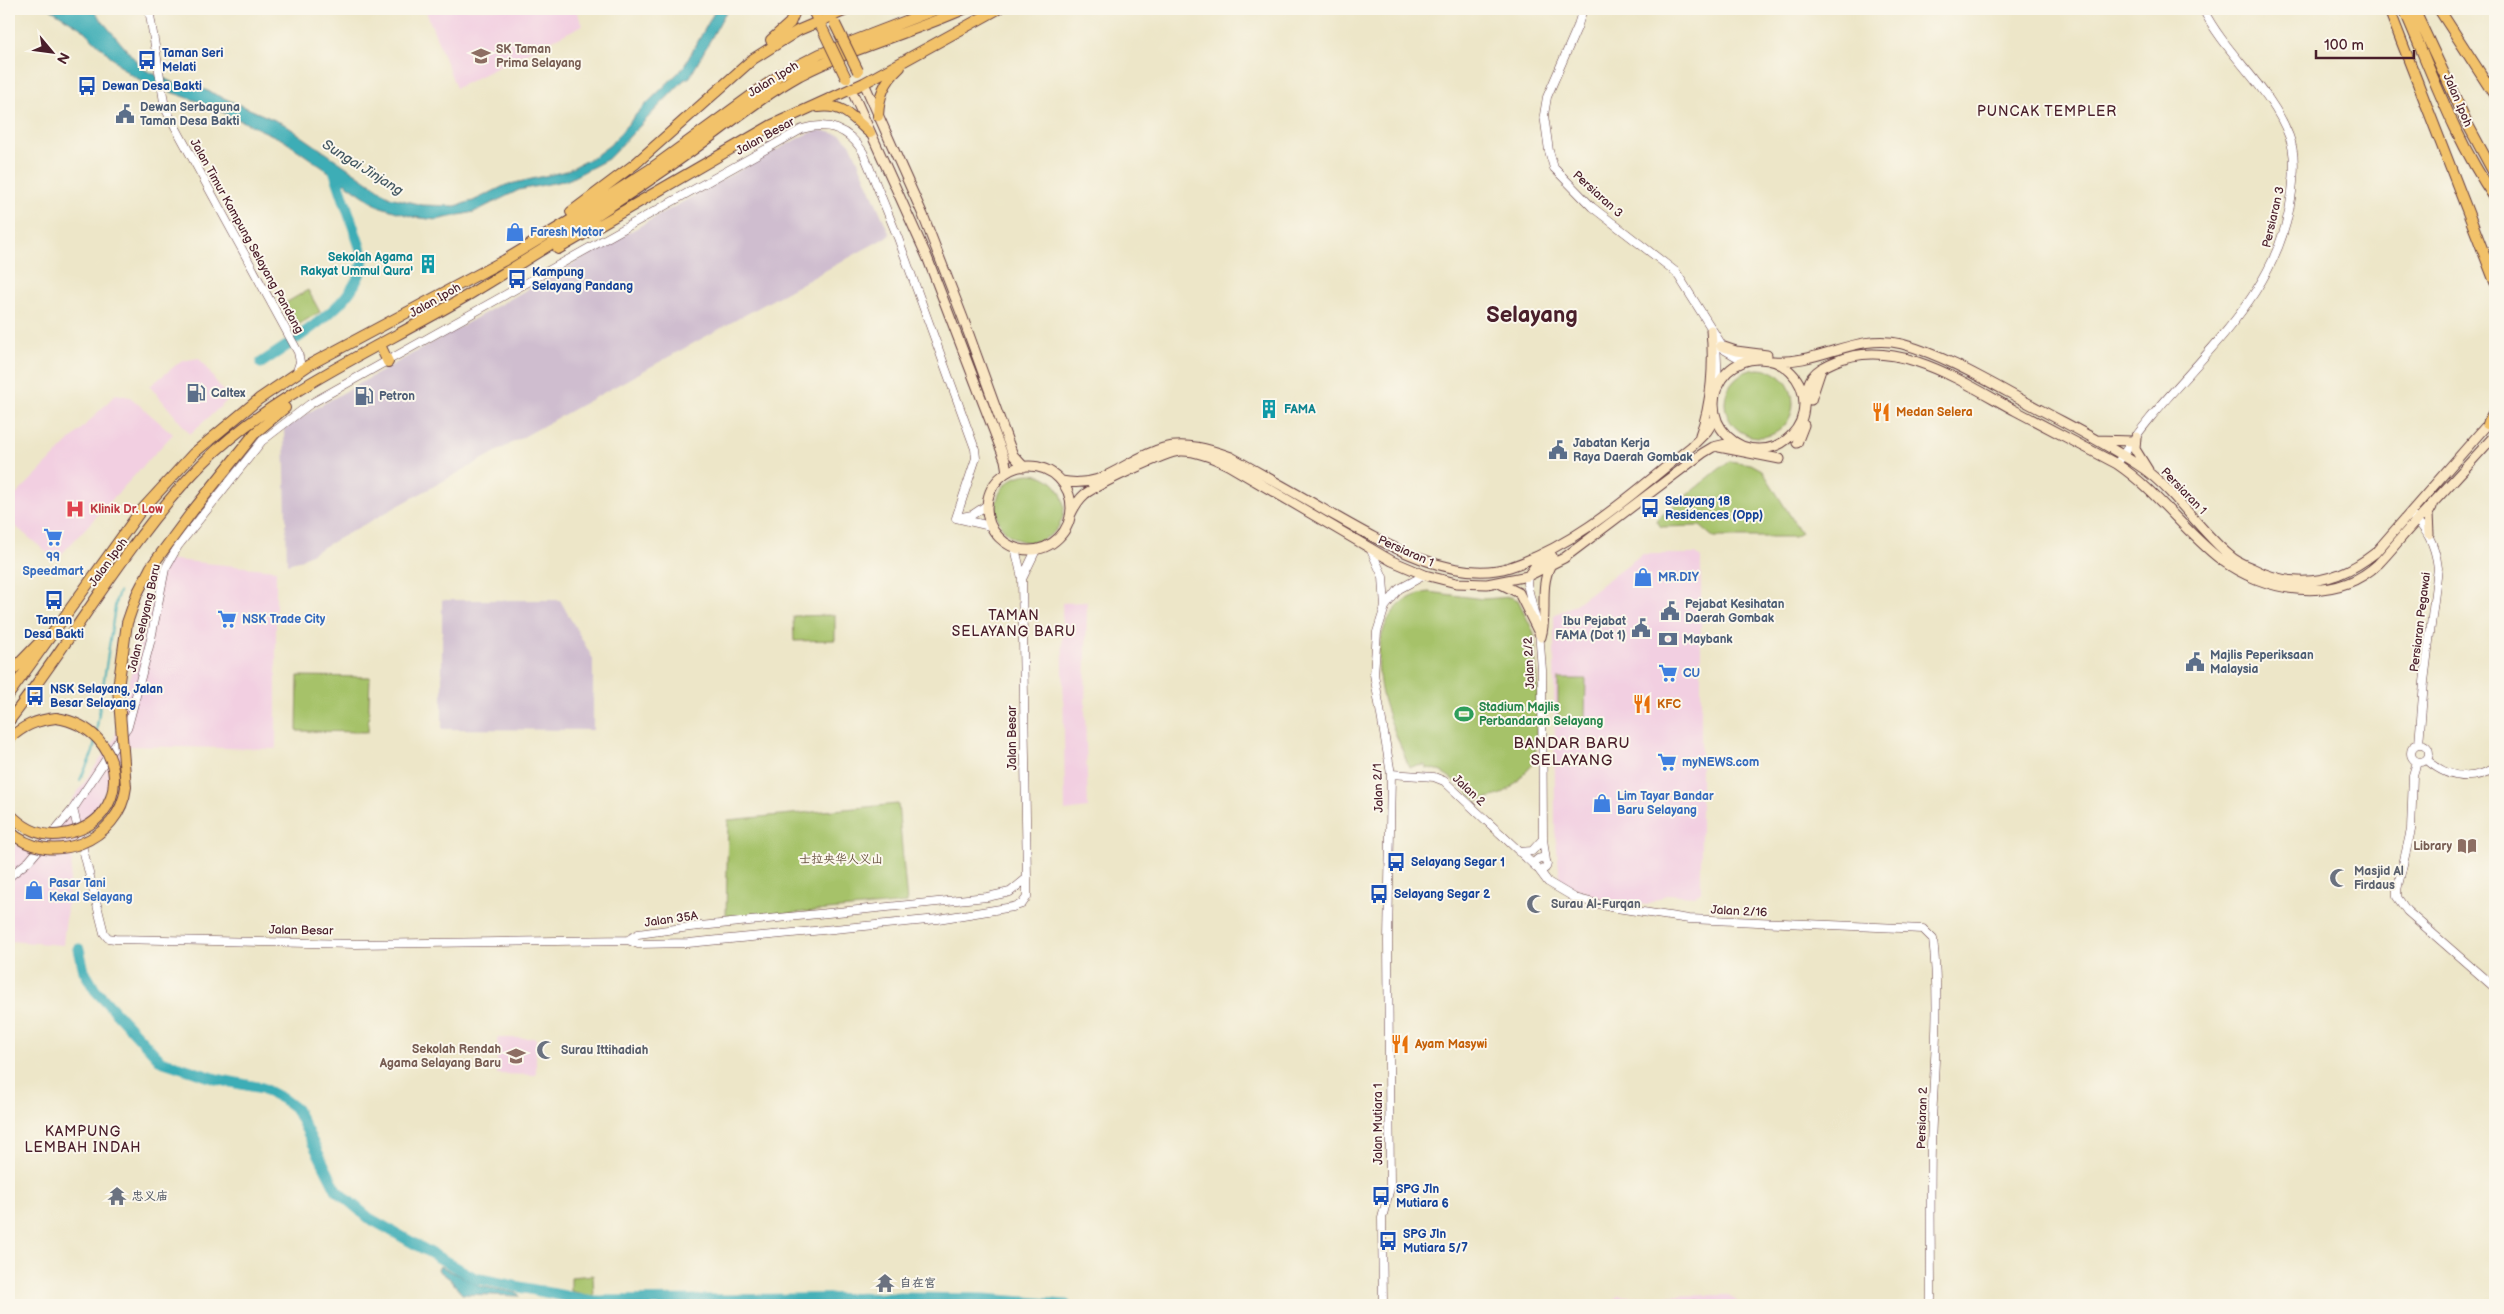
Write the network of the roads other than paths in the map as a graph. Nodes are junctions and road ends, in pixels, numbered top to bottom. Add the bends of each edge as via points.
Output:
1 (149, 9) edge
2 (796, 9) edge
3 (812, 9) edge
4 (849, 9) edge
5 (924, 9) edge
6 (938, 9) edge
7 (964, 9) edge
8 (998, 9) edge
9 (1583, 9) edge
10 (2203, 9) edge
11 (2389, 9) edge
12 (2404, 9) edge
13 (2414, 9) edge
14 (2439, 9) edge
15 (832, 16) edge
16 (821, 26) junction
17 (860, 38) junction
18 (754, 59) junction
19 (908, 60) junction
20 (864, 83) junction
21 (851, 89) junction
22 (2495, 96) edge
23 (805, 110) junction
24 (878, 116) junction
25 (870, 133) junction
26 (2495, 175) edge
27 (2495, 198) edge
28 (2495, 282) edge
29 (447, 291) junction
30 (470, 294) junction
31 (1710, 330) junction
32 (1718, 342) junction
33 (380, 345) junction
34 (298, 352) junction
35 (1810, 358) junction
36 (353, 359) junction
37 (1752, 359) junction
38 (319, 360) junction
39 (1773, 361) junction
40 (388, 362) junction
41 (1822, 367) junction
42 (296, 374) junction
43 (1718, 387) junction
44 (1804, 406) junction
45 (2495, 410) edge
46 (2495, 415) edge
47 (1716, 417) junction
48 (2487, 424) junction
49 (2495, 435) edge
50 (2134, 439) junction
51 (2094, 440) junction
52 (1697, 442) junction
53 (1735, 442) junction
54 (1797, 443) dead end
55 (1713, 447) junction
56 (2122, 456) junction
57 (1780, 460) dead end
58 (2117, 464) junction
59 (1024, 467) junction
60 (1007, 472) junction
61 (2150, 474) junction
62 (1061, 481) junction
63 (2436, 500) junction
64 (987, 505) junction
65 (2409, 513) junction
66 (1070, 516) junction
67 (956, 518) junction
68 (2417, 520) junction
69 (990, 526) junction
70 (1588, 527) junction
71 (2429, 534) junction
72 (1015, 548) junction
73 (1370, 548) junction
74 (1036, 550) junction
75 (1550, 566) junction
76 (1467, 569) junction
77 (1425, 575) junction
78 (1528, 576) junction
79 (1022, 578) junction
80 (1465, 583) junction
81 (1498, 583) junction
82 (1385, 607) junction
83 (62, 619) junction
84 (1541, 637) junction
85 (9, 674) edge
86 (9, 694) edge
87 (9, 721) edge
88 (9, 740) edge
89 (2419, 744) junction
90 (2426, 760) junction
91 (2417, 762) junction
92 (2495, 768) edge
93 (1391, 774) junction
94 (73, 809) junction
95 (9, 813) edge
96 (9, 831) edge
97 (1544, 839) junction
98 (1519, 852) junction
99 (1541, 864) junction
100 (9, 877) edge
101 (1027, 878) junction
102 (1026, 897) joint
103 (1930, 934) joint
104 (628, 940) junction
105 (1388, 941) joint
106 (2495, 988) edge
107 (1382, 1305) edge
108 (1929, 1305) edge

1 - 34 street, Jalan Timur Kampung Selayang Pandang via 165,108
2 - 18 main road via 786,28
3 - 16 main road
4 - 15 main road
5 - 17 main road
6 - 17 main road, Jalan Ipoh
7 - 30 main road, Jalan Ipoh via 800,76 772,92 600,214
8 - 19 main road
9 - 31 street, Persiaran 3 via 1578,28 1547,97 1544,115 1548,151 1554,168 1592,207 1676,272
10 - 50 street, Persiaran 3 via 2212,28 2273,105 2290,137 2294,168 2291,202 2280,246 2261,286 2235,322
11 - 28 main road
12 - 27 main road, Jalan Ipoh via 2451,119
13 - 26 main road, Jalan Ipoh
14 - 22 main road
15 - 16 main road
15 - 20 main road, bridge
16 - 18 main road via 786,37
16 - 21 main road, bridge
17 - 29 main road, Jalan Ipoh via 781,74 649,170 543,237
18 - 29 main road via 599,192
19 - 20 main road
19 - 24 main road via 885,84 878,104
20 - 21 main road
20 - 24 main road
21 - 23 main road
21 - 25 main road
23 - 25 main road via 821,106 842,109
23 - 30 main road via 772,125 565,245
24 - 59 main road via 923,215 1007,439
25 - 60 main road via 927,257
29 - 38 main road, Jalan Ipoh
30 - 33 main road, Jalan Ipoh
31 - 32 street, Persiaran 3
31 - 52 main road via 1713,366 1704,424
32 - 35 main road via 1736,351
32 - 37 street, Persiaran 3 via 1730,354
32 - 43 street
33 - 36 main road, Jalan Ipoh
33 - 40 main road
34 - 38 street
34 - 42 street via 300,362
35 - 39 main road, Persiaran 1
35 - 51 main road, Persiaran 1 via 1873,340 1902,344 1973,374
36 - 87 main road, Jalan Ipoh via 251,423 204,462 155,519
36 - 96 main road, bridge via 262,426 191,512 151,567 127,623 118,688 126,786 124,801 116,816 93,838 64,848 34,846
37 - 39 main road
37 - 43 main road via 1731,369
38 - 42 main road, Jalan Ipoh
39 - 44 main road via 1788,370 1799,383
40 - 67 street, Jalan Besar via 802,129 817,125 836,128 855,140 863,152 975,449 976,458
40 - 94 street, Jalan Selayang Baru via 310,404 262,441 178,546 165,569 152,639 128,726
41 - 44 main road via 1808,386
41 - 54 main road
41 - 58 main road, Persiaran 1 via 1853,355 1870,354 1923,364
42 - 83 main road, Jalan Ipoh via 259,399 194,453 139,513
43 - 47 main road via 1714,402
44 - 53 main road via 1797,429 1777,445 1754,449
45 - 48 main road
46 - 48 main road, Persiaran 1
47 - 52 main road, Persiaran 1
47 - 53 main road via 1724,433
48 - 65 main road, Persiaran 1
49 - 63 main road, Persiaran 1
50 - 51 main road
50 - 56 street, Persiaran 3
50 - 61 main road
51 - 56 main road, Persiaran 1
52 - 70 main road, Persiaran 1
53 - 55 main road, Persiaran 1
55 - 57 main road
55 - 75 main road, Persiaran 1
56 - 58 street, Persiaran 3
56 - 61 main road, Persiaran 1
58 - 68 main road, Persiaran 1 via 2158,497 2218,557 2242,574 2273,586 2315,590 2347,583 2376,565
59 - 60 main road
59 - 62 main road via 1038,467
60 - 64 main road via 993,486
61 - 65 main road, Persiaran 1 via 2230,557 2261,573 2295,581 2341,575 2359,565 2375,553
62 - 66 main road via 1067,492
62 - 76 main road, Persiaran 1 via 1090,483 1163,448 1202,448 1230,457 1408,554
63 - 68 main road, Persiaran 1
63 - 71 main road via 2428,514
64 - 67 street via 972,515
64 - 69 main road
65 - 68 street, Persiaran Pegawai
66 - 73 main road, Persiaran 1 via 1077,502 1087,493 1158,458 1182,451 1228,465
66 - 74 main road via 1061,535
67 - 69 street
68 - 71 street, Persiaran Pegawai
69 - 72 main road via 1005,543
70 - 76 main road, Persiaran 1 via 1544,553 1509,567
70 - 78 main road via 1571,544 1536,564
71 - 89 street, Persiaran Pegawai via 2438,568
72 - 74 main road
72 - 79 street, Jalan Besar
73 - 77 main road, Persiaran 1
73 - 82 street, Jalan 2/1 via 1383,577
74 - 79 street, Jalan Besar
75 - 78 main road, Persiaran 1
75 - 84 main road via 1544,579
76 - 80 main road
77 - 80 main road, Persiaran 1
77 - 82 street, Jalan 2/1 via 1399,589
78 - 81 main road, Persiaran 1
78 - 84 street, Jalan 2/2 via 1527,584
79 - 101 street, Jalan Besar
80 - 81 main road, Persiaran 1
81 - 84 main road via 1519,593
82 - 93 street, Jalan 2/1 via 1377,632 1374,674
83 - 85 main road
83 - 86 main road, Jalan Ipoh
84 - 97 street, Jalan 2/2
88 - 95 main road, bridge via 37,720 56,718 86,727 95,734 114,766 108,802 88,826 75,832 44,834 19,823
89 - 90 street via 2429,750
89 - 91 street via 2411,752
90 - 91 street
90 - 92 street via 2447,774 2458,777 2479,775
91 - 106 street via 2413,775 2412,822 2397,881 2397,897 2407,911
93 - 98 street, Jalan 2 via 1434,777 1444,782
93 - 105 street, Jalan 2/1
94 - 100 street, Jalan Selayang Baru via 29,861
94 - 104 street, Jalan Besar via 104,934 112,939 356,944
97 - 98 street via 1532,851
97 - 99 street, Jalan 2/2
98 - 99 street, Jalan 2
99 - 103 street, Jalan 2/16 via 1543,878 1552,884 1575,898 1610,907 1689,919 1923,929
101 - 102 street, Jalan Besar
101 - 104 street, Jalan 35A via 1010,892 987,897 690,927 638,934
102 - 104 street, Jalan 35A via 1022,904 974,915 688,943 638,944
103 - 108 street, Persiaran 2 via 1938,979 1938,1020 1931,1147
105 - 107 street, Jalan Mutiara 1 via 1390,1188 1382,1218

